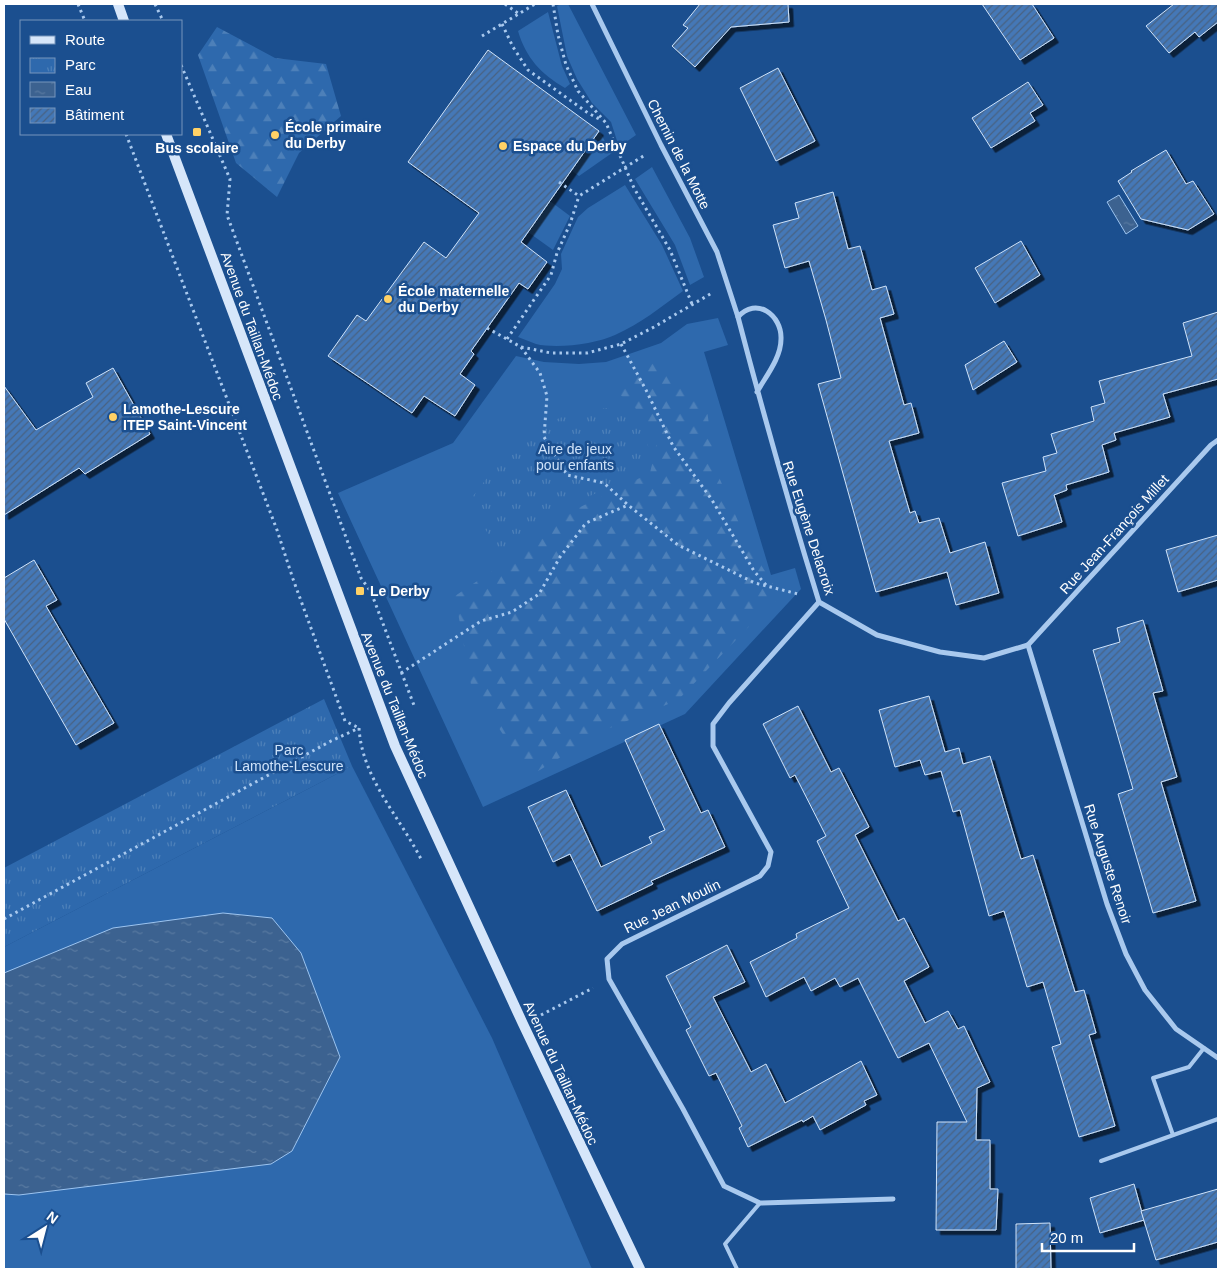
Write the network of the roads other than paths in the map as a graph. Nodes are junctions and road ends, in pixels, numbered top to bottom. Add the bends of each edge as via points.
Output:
1 (118, 4) edge
2 (592, 4) edge
3 (124, 20) edge
4 (166, 135) edge
5 (738, 317) junction
6 (758, 392) junction
7 (1218, 440) edge
8 (818, 602) junction
9 (1028, 645) junction
10 (1204, 1048) junction
11 (1218, 1058) edge
12 (1218, 1119) edge
13 (1173, 1135) junction
14 (1101, 1161) dead end
15 (893, 1199) dead end
16 (760, 1203) junction
17 (640, 1269) edge
18 (738, 1269) edge

1 - 3 street
2 - 5 street, Chemin de la Motte via 717,252
4 - 17 street, Avenue du Taillan-Médoc via 395,746 522,1024
5 - 6 street, Rue Eugène Delacroix
5 - 6 street via 743,311 761,308 780,326 782,340 777,356
6 - 8 street, Rue Eugène Delacroix
7 - 9 street, Rue Jean-François Millet
8 - 9 street, Rue Eugène Delacroix via 877,635 940,652 984,658
8 - 16 street, Rue Jean Moulin via 713,724 713,746 771,852 768,866 760,876 622,944 607,959 609,979 724,1186
9 - 10 street, Rue Auguste Renoir via 1107,904 1126,954 1145,990 1176,1029
10 - 11 street, Rue Auguste Renoir
10 - 13 lane via 1189,1067 1153,1078
12 - 13 lane
13 - 14 lane
15 - 16 street
16 - 18 lane via 725,1244

